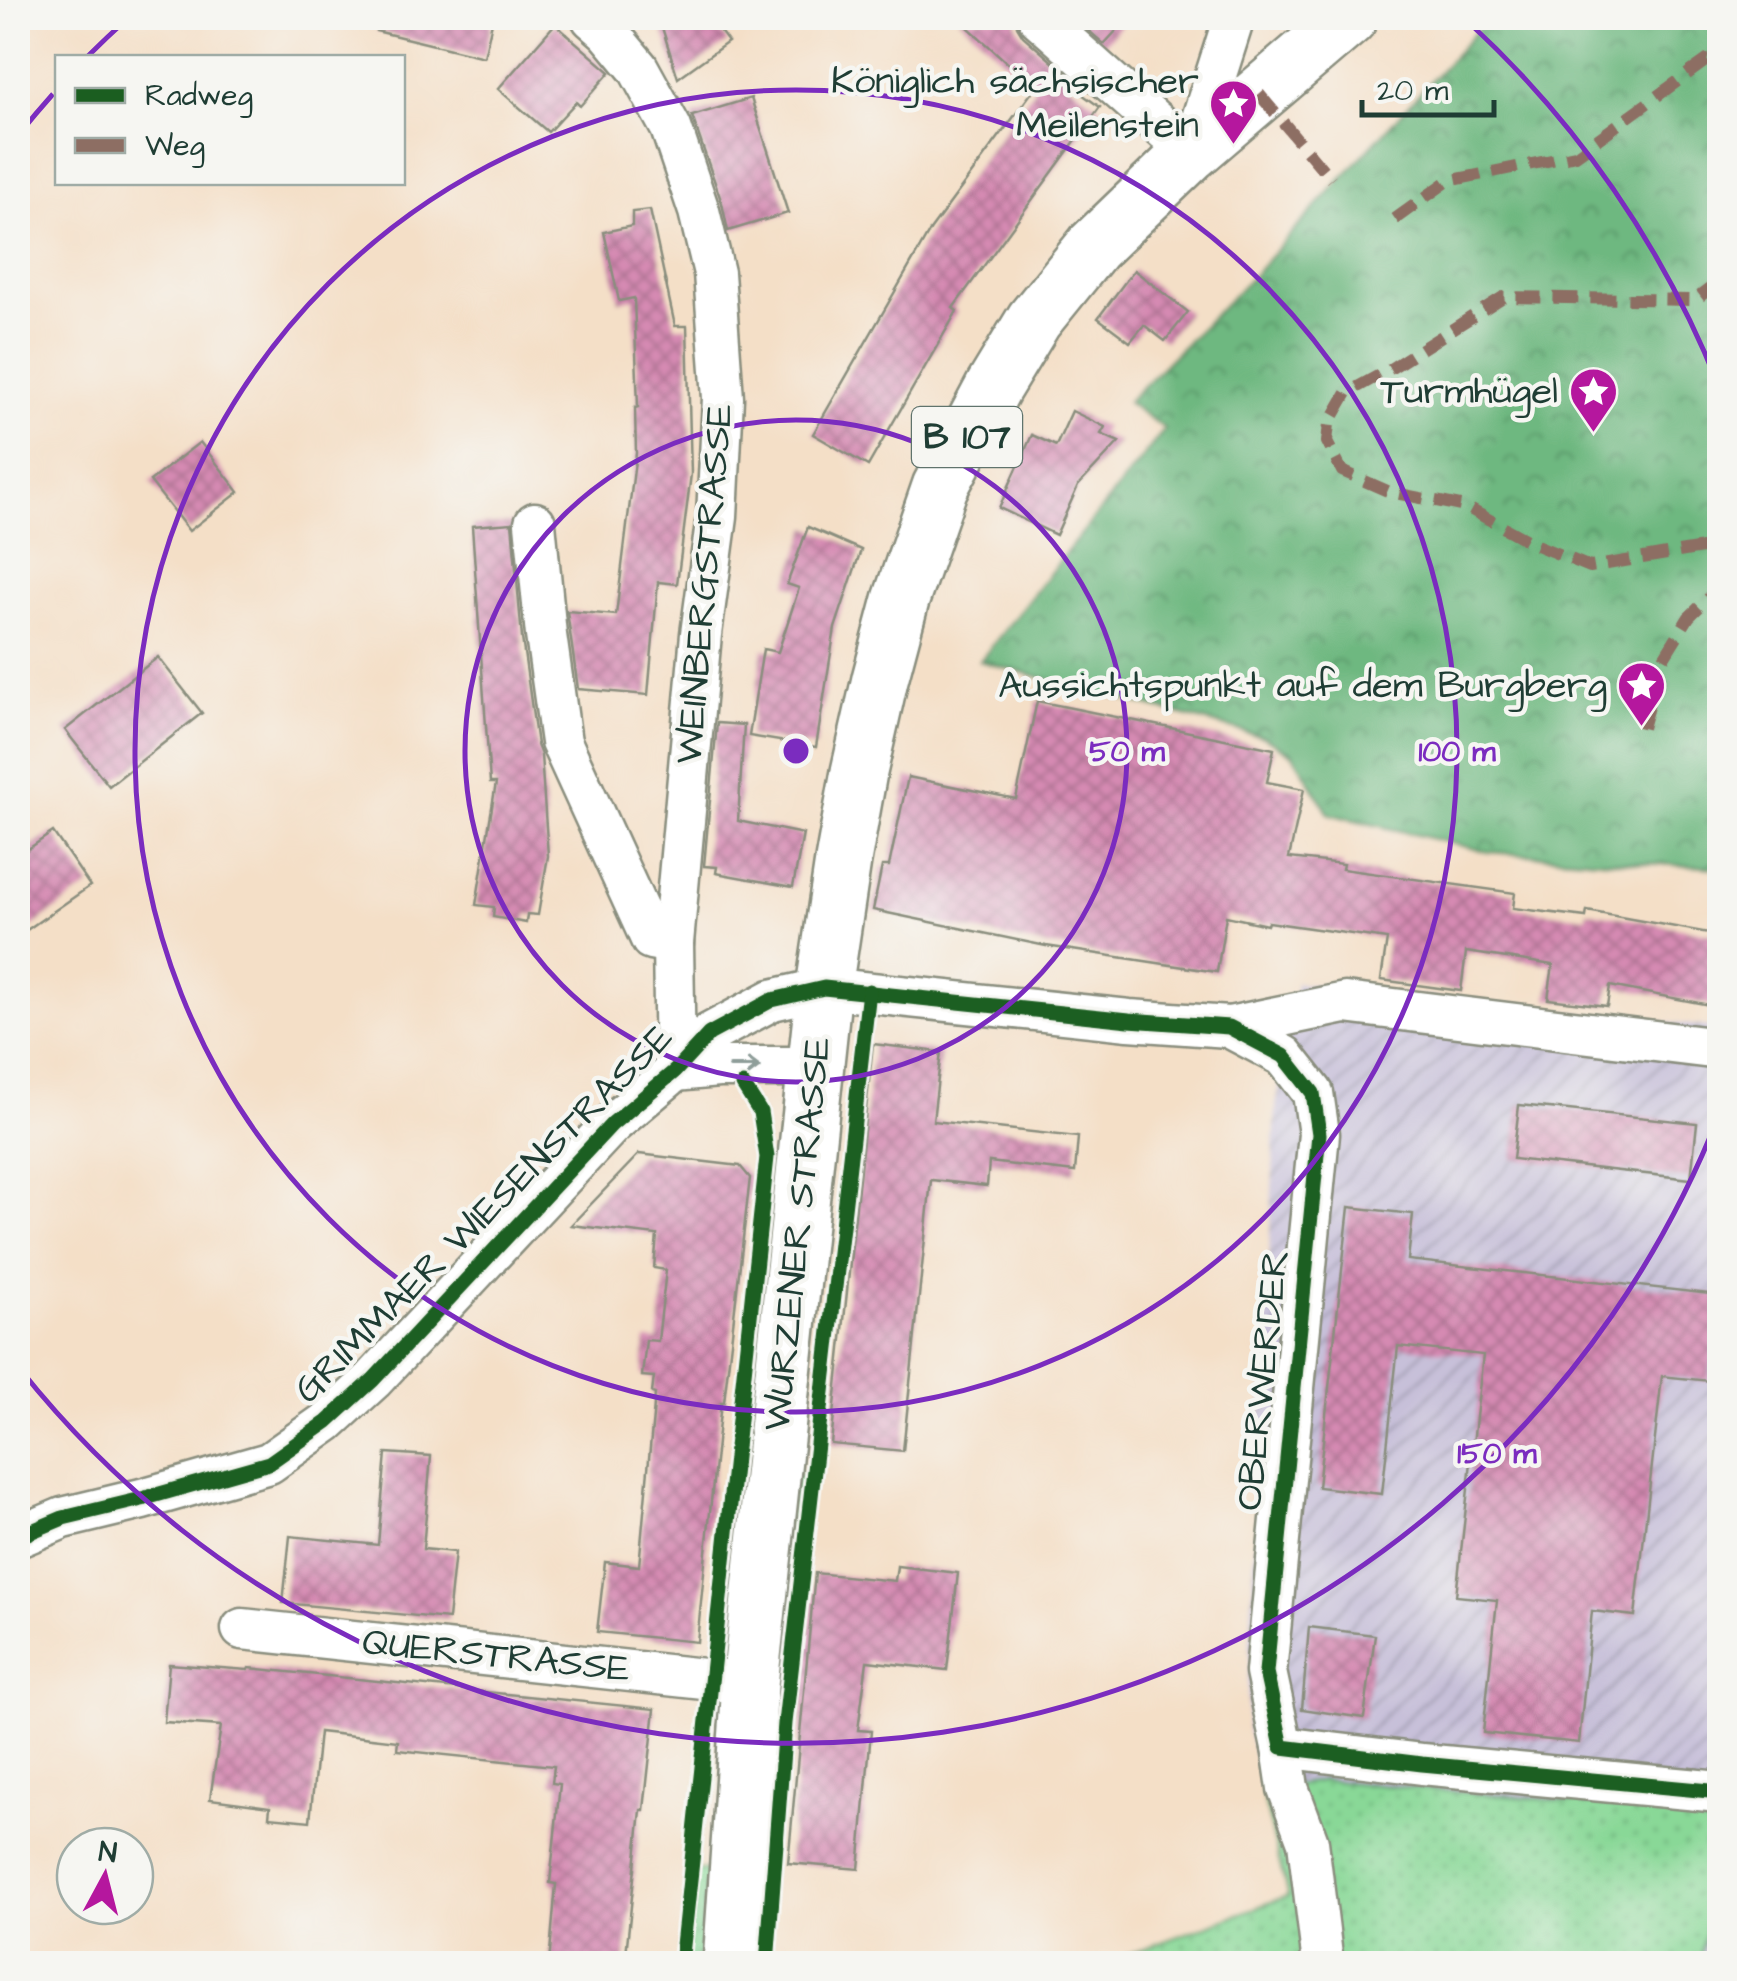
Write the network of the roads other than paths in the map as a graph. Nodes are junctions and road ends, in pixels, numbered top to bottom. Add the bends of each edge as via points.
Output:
1 (592, 18) edge
2 (1039, 18) edge
3 (1234, 18) edge
4 (1349, 18) edge
5 (1191, 152) junction
6 (536, 523) dead end
7 (673, 943) junction
8 (824, 988) junction
9 (1229, 1028) junction
10 (1720, 1049) edge
11 (816, 1067) junction
12 (675, 1071) junction
13 (18, 1537) edge
14 (242, 1629) dead end
15 (750, 1684) junction
16 (1282, 1747) junction
17 (1720, 1792) edge
18 (731, 1964) edge
19 (1323, 1964) edge

1 - 7 street, WEINBERGSTRASSE via 638,68 672,128 714,272 723,398 717,516
2 - 5 street
3 - 5 street
4 - 5 main road, WURZENER STRASSE / B 107
5 - 8 main road, WURZENER STRASSE / B 107 via 1093,247 1034,320 940,487 871,716
6 - 7 street via 560,742 652,939
7 - 12 street, WEINBERGSTRASSE
8 - 9 street, OBERWERDER
8 - 11 main road, WURZENER STRASSE / B 107
8 - 12 street, GRIMMAER WIESENSTRASSE via 772,1000 710,1034
9 - 10 street, OBERWERDER via 1345,1003
9 - 16 street, OBERWERDER via 1284,1056 1313,1094 1319,1134 1266,1672
12 -> 11 street, GRIMMAER WIESENSTRASSE
11 - 15 main road, WURZENER STRASSE / B 107
12 - 13 street, GRIMMAER WIESENSTRASSE via 612,1124 327,1422 269,1462 63,1518
14 - 15 street, QUERSTRASSE
15 - 18 main road, WURZENER STRASSE / B 107
16 - 17 street
16 - 19 street, OBERWERDER via 1288,1788 1308,1842

